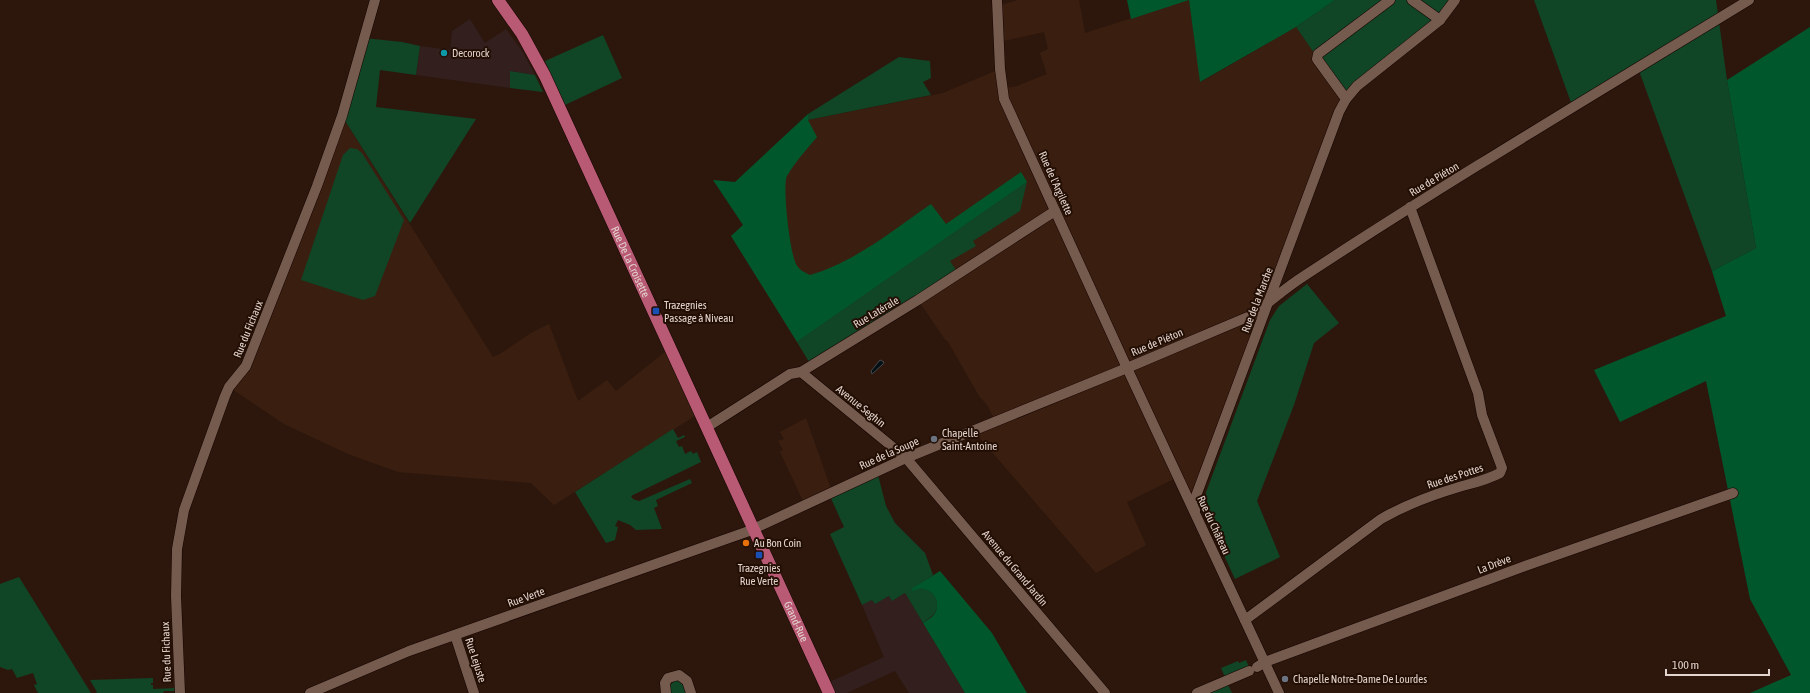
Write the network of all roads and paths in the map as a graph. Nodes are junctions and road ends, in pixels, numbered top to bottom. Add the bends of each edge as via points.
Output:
1 (375, 0) edge
2 (498, 0) edge
3 (997, 0) edge
4 (1390, 0) edge
5 (1412, 0) edge
6 (1455, 0) edge
7 (1749, 0) edge
8 (1440, 20) junction
9 (1346, 99) junction
10 (1410, 207) junction
11 (1055, 211) junction
12 (1268, 304) junction
13 (1127, 368) junction
14 (801, 372) junction
15 (707, 427) junction
16 (906, 458) junction
17 (1733, 493) dead end
18 (1195, 512) junction
19 (753, 529) junction
20 (1245, 620) junction
21 (455, 635) junction
22 (1257, 667) junction
23 (180, 693) edge
24 (310, 693) edge
25 (474, 693) edge
26 (666, 693) edge
27 (692, 693) edge
28 (829, 693) edge
29 (1105, 693) edge
30 (1196, 693) edge
31 (1279, 693) edge

1 - 23 street, Rue du Fichaux via 342,116 317,186 246,366 225,396 184,510 177,549
2 - 15 main road, Rue De La Croisette via 522,34 545,76
3 - 11 street, Rue de l'Argilette via 1004,99
4 - 9 street via 1318,54 1317,59
5 - 8 street
6 - 8 street, Rue de la Marche
7 - 10 street, Rue de Piéton
8 - 9 street, Rue de la Marche via 1357,86
9 - 12 street, Rue de la Marche
10 - 12 street, Rue de Piéton via 1301,277
10 - 20 street, Rue des Pottes via 1478,393 1482,415 1502,468 1500,473 1489,479 1424,499 1391,513
11 - 13 street, Rue de l'Argilette
11 - 14 street, Rue Latérale
12 - 13 street, Rue de Piéton via 1250,316
12 - 18 street, Rue de la Marche via 1196,496
13 - 16 street, Rue de la Soupe
13 - 18 street, Rue du Château
14 - 15 street, Rue Latérale via 790,374
14 - 16 street, Avenue Seghin
15 - 19 main road, Rue De La Croisette
16 - 19 street, Rue de la Soupe
16 - 29 street, Avenue du Grand Jardin
17 - 22 street, La Drève via 1525,566
18 - 20 street, Rue du Château
19 - 21 street, Rue Verte
19 - 28 main road, Grand-Rue
20 - 22 street, Rue du Château
21 - 24 street, Rue Verte via 409,651
21 - 25 street, Rue Lejuste
22 - 30 street, La Drève
22 - 31 street, Rue du Château
26 - 27 street via 665,683 668,678 679,675 687,681

